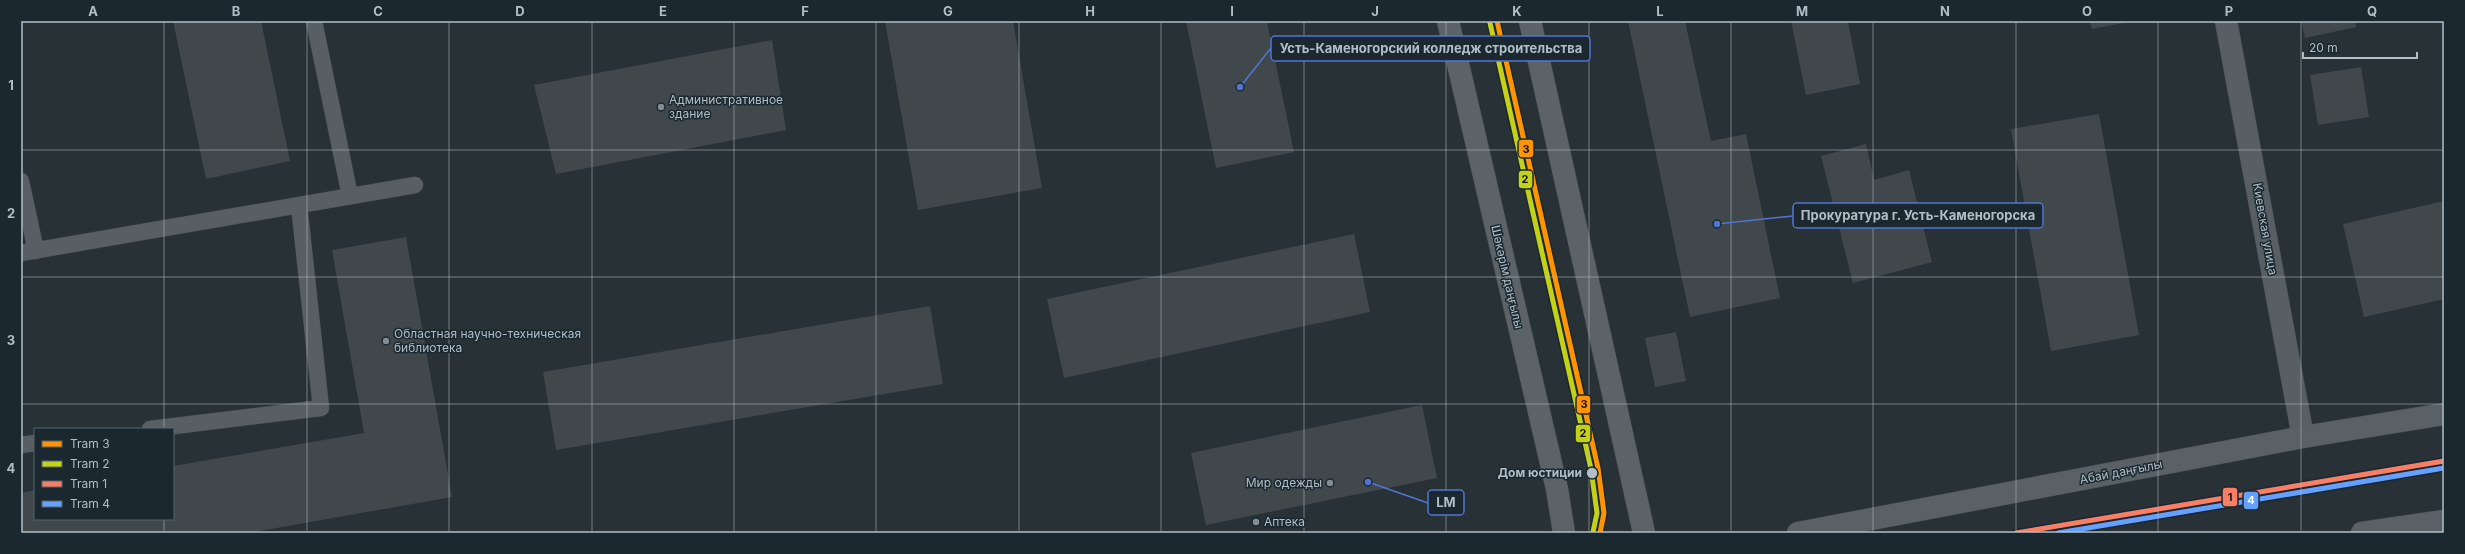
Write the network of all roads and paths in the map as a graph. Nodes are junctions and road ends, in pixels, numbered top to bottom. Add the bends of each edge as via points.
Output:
1 (314, 21) edge
2 (1448, 21) edge
3 (1530, 21) edge
4 (2226, 21) edge
5 (21, 181) edge
6 (415, 184) dead end
7 (350, 196) junction
8 (299, 205) junction
9 (29, 252) edge
10 (2444, 414) edge
11 (158, 428) edge
12 (2303, 437) junction
13 (34, 443) edge
14 (21, 445) edge
15 (2444, 521) edge
16 (1564, 533) edge
17 (1644, 533) edge
18 (1798, 533) edge
19 (2362, 533) edge

1 - 7 lane
2 - 16 main road, Шәкәрім даңғылы via 1557,489
3 - 17 main road
4 - 12 street, Киевская улица
5 - 9 lane
6 - 7 lane
7 - 8 lane
8 - 9 lane
8 - 11 lane via 321,408
10 - 12 main road, Абай даңғылы
12 - 18 main road, Абай даңғылы
13 - 14 lane
15 - 19 main road

